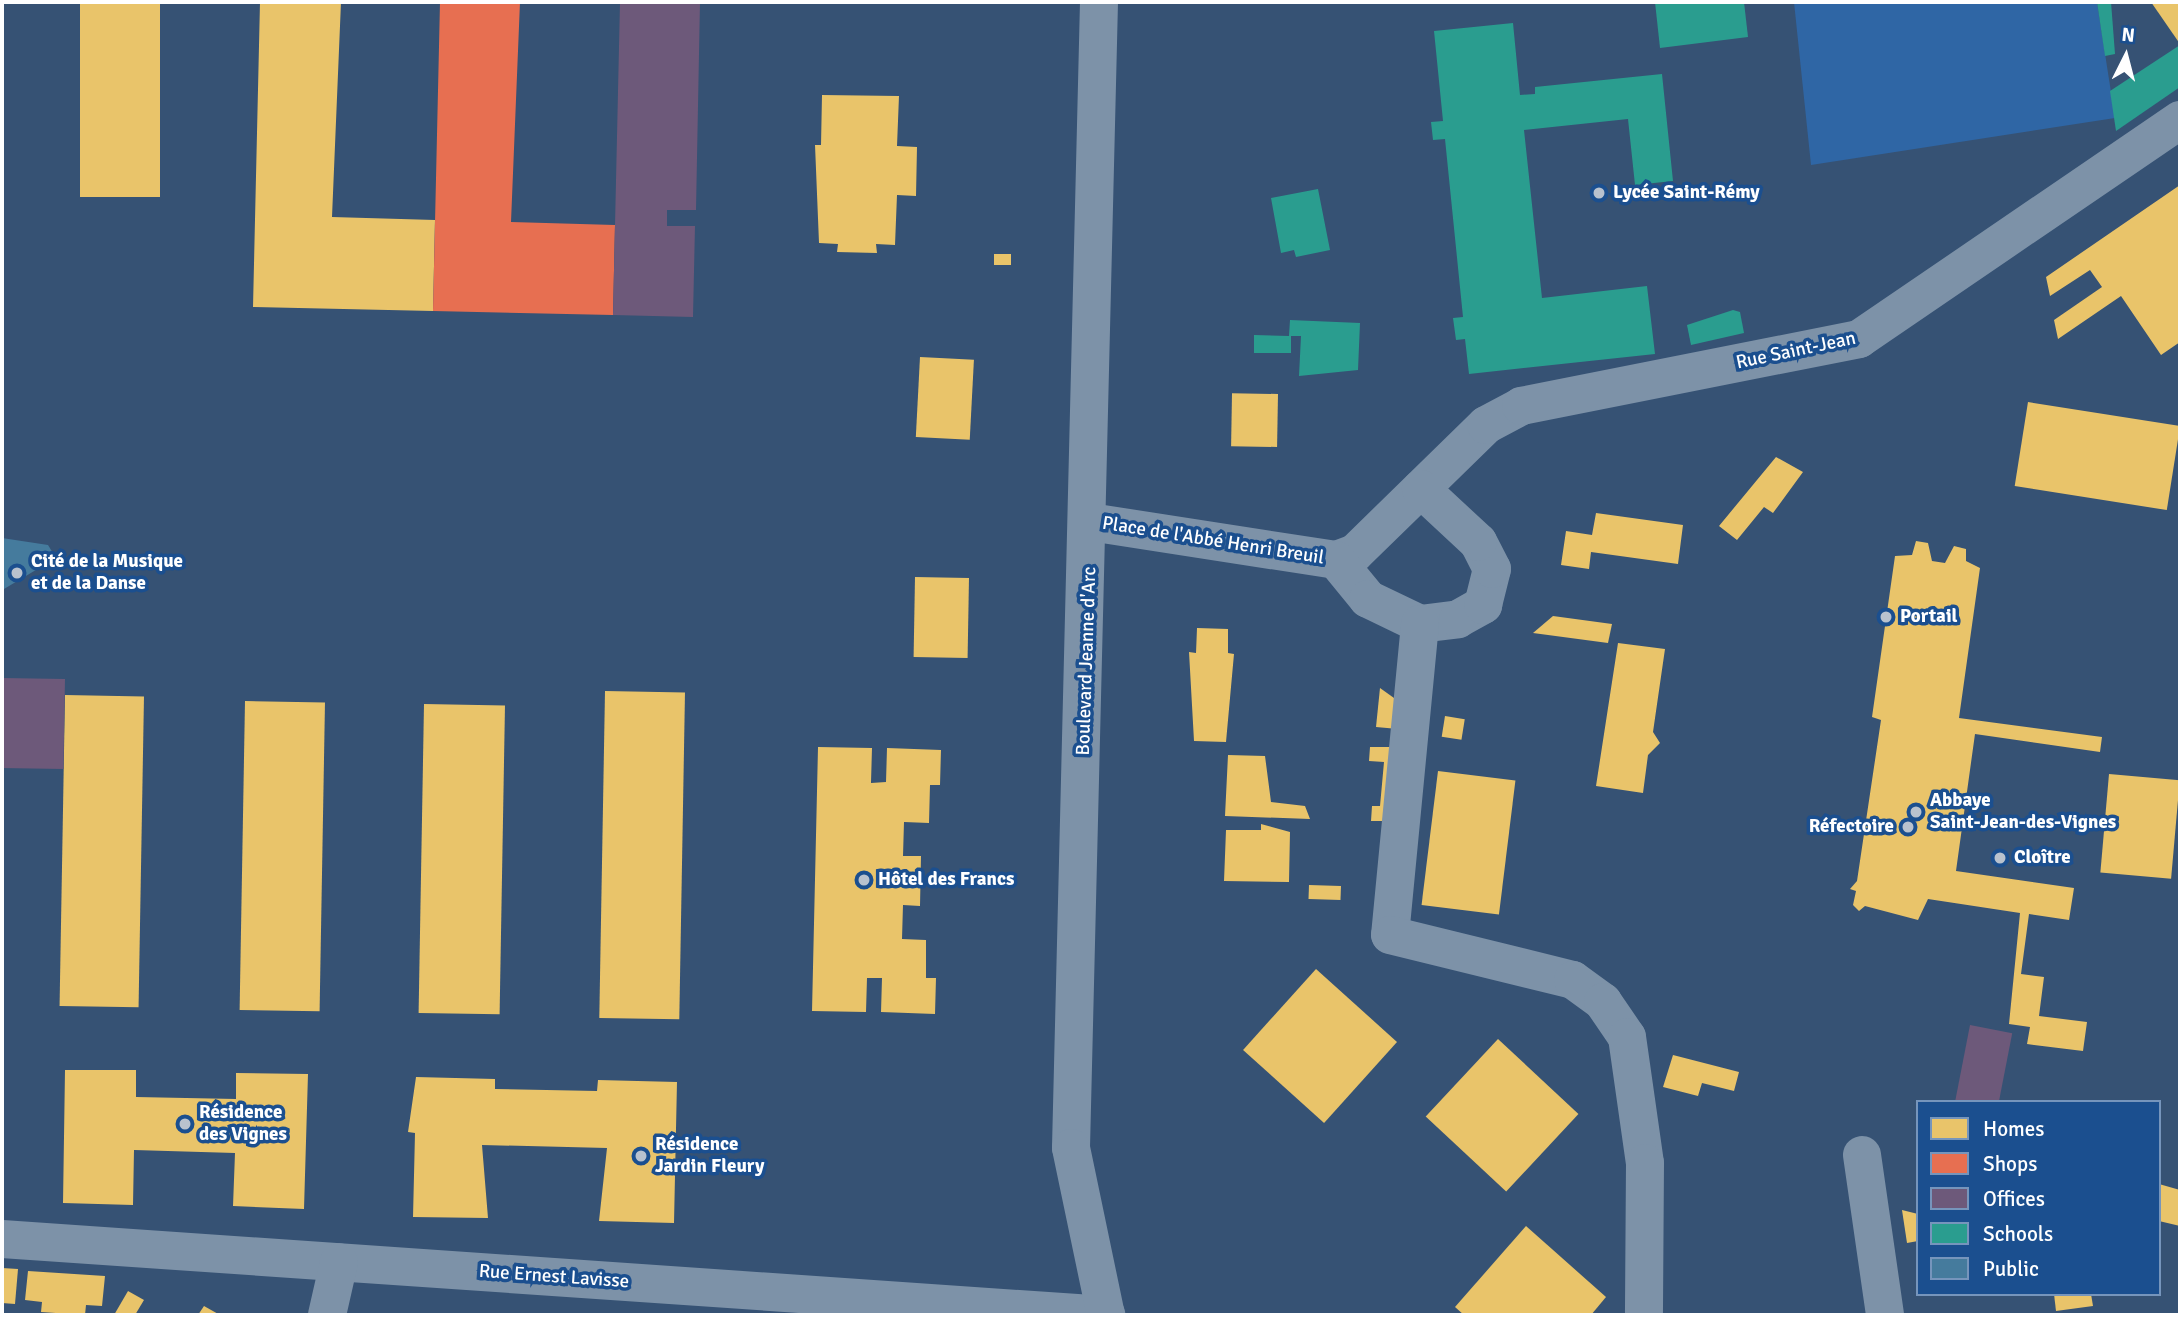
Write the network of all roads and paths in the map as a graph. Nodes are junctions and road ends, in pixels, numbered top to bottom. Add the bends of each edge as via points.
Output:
1 (1099, 2) edge
2 (2180, 120) edge
3 (1421, 489) junction
4 (1090, 522) junction
5 (1336, 560) junction
6 (1420, 624) junction
7 (1862, 1155) dead end
8 (2, 1239) edge
9 (339, 1262) junction
10 (337, 1311) edge
11 (1106, 1315) edge
12 (1644, 1315) edge
13 (1885, 1315) edge

1 - 4 street, Boulevard Jeanne d'Arc
2 - 3 street, Rue Saint-Jean via 1860,339 1521,407 1486,425
3 - 5 street, Place de l'Abbé Henri Breuil via 1355,553
3 - 6 street via 1478,542 1492,569 1483,605 1458,619
4 - 5 street, Place de l'Abbé Henri Breuil
4 - 11 street, Boulevard Jeanne d'Arc via 1071,1148
5 - 6 street, Place de l'Abbé Henri Breuil via 1368,599
6 - 12 street via 1390,935 1573,980 1603,1002 1627,1037 1645,1163
7 - 13 street
8 - 9 street, Rue Ernest Lavisse
9 - 10 street
9 - 11 street, Rue Ernest Lavisse

